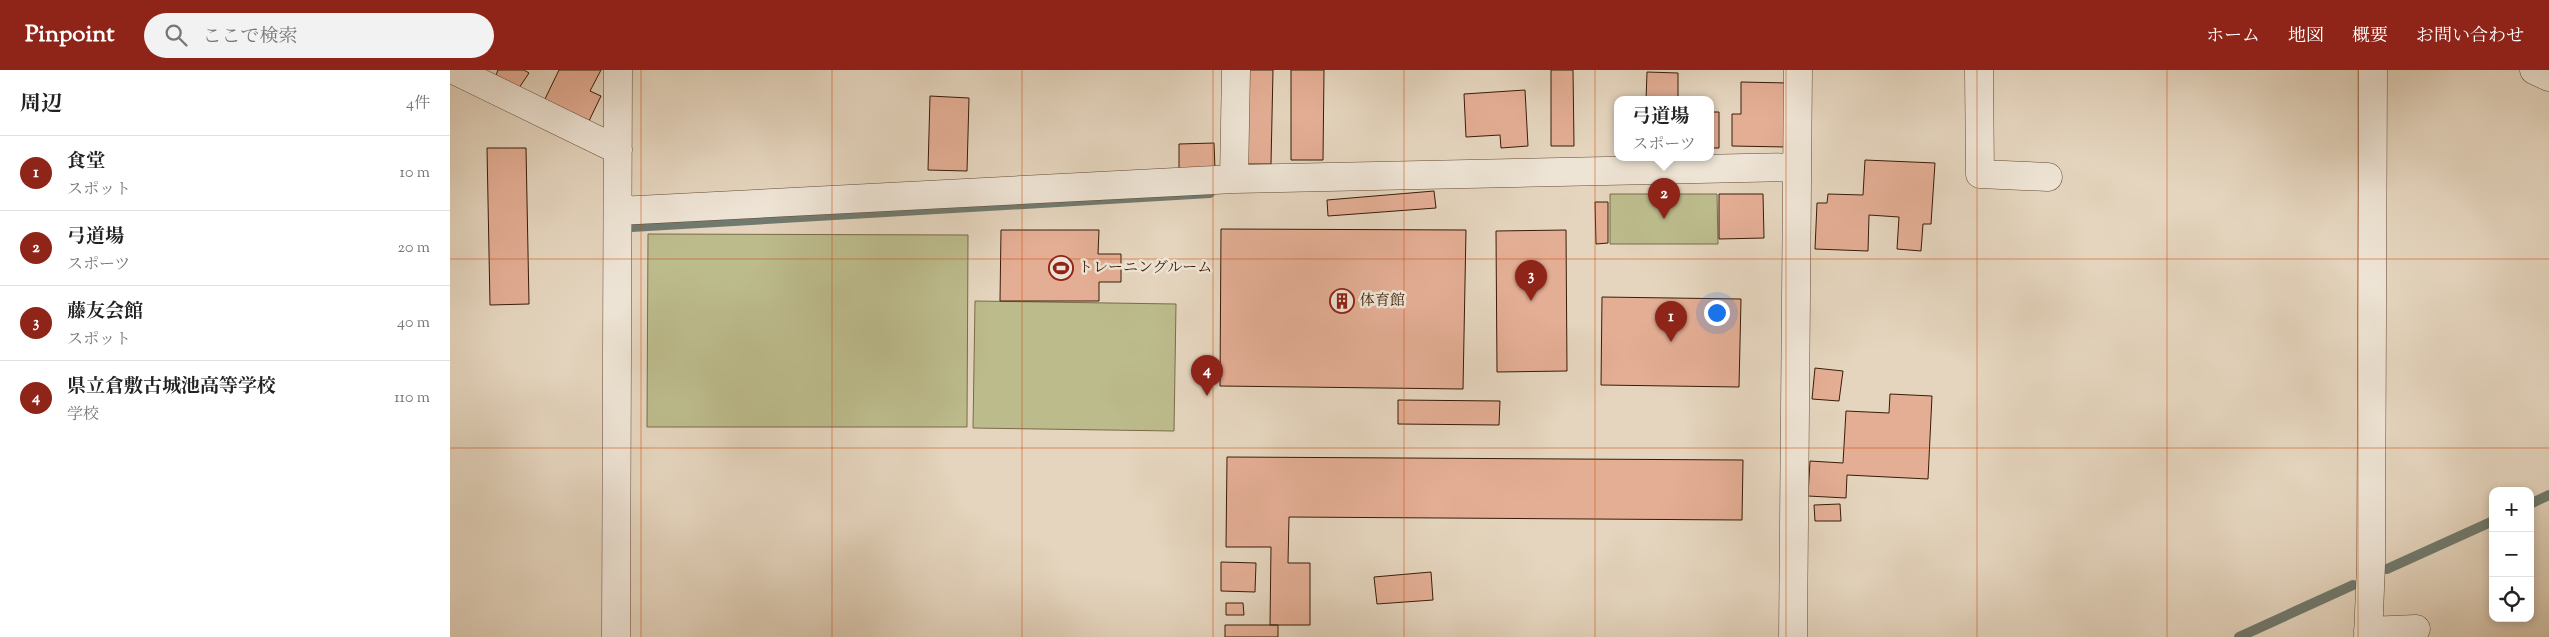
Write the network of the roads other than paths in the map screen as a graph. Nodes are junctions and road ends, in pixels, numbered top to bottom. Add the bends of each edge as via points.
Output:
1 (454, 70) edge
2 (618, 70) edge
3 (1236, 70) edge
4 (1798, 70) edge
5 (1979, 70) edge
6 (2373, 70) edge
7 (2534, 70) edge
8 (2549, 77) edge
9 (618, 159) junction
10 (1797, 167) junction
11 (2048, 177) dead end
12 (1234, 179) junction
13 (627, 210) junction
14 (2416, 629) dead end
15 (2368, 634) edge
16 (616, 637) edge
17 (1794, 637) edge

1 - 9 street
2 - 9 street
3 - 12 street
4 - 10 street
5 - 11 street via 1980,174
6 - 15 street
7 - 8 street
9 - 13 street
10 - 12 street
10 - 17 street
12 - 13 street
13 - 16 street
14 - 15 street

